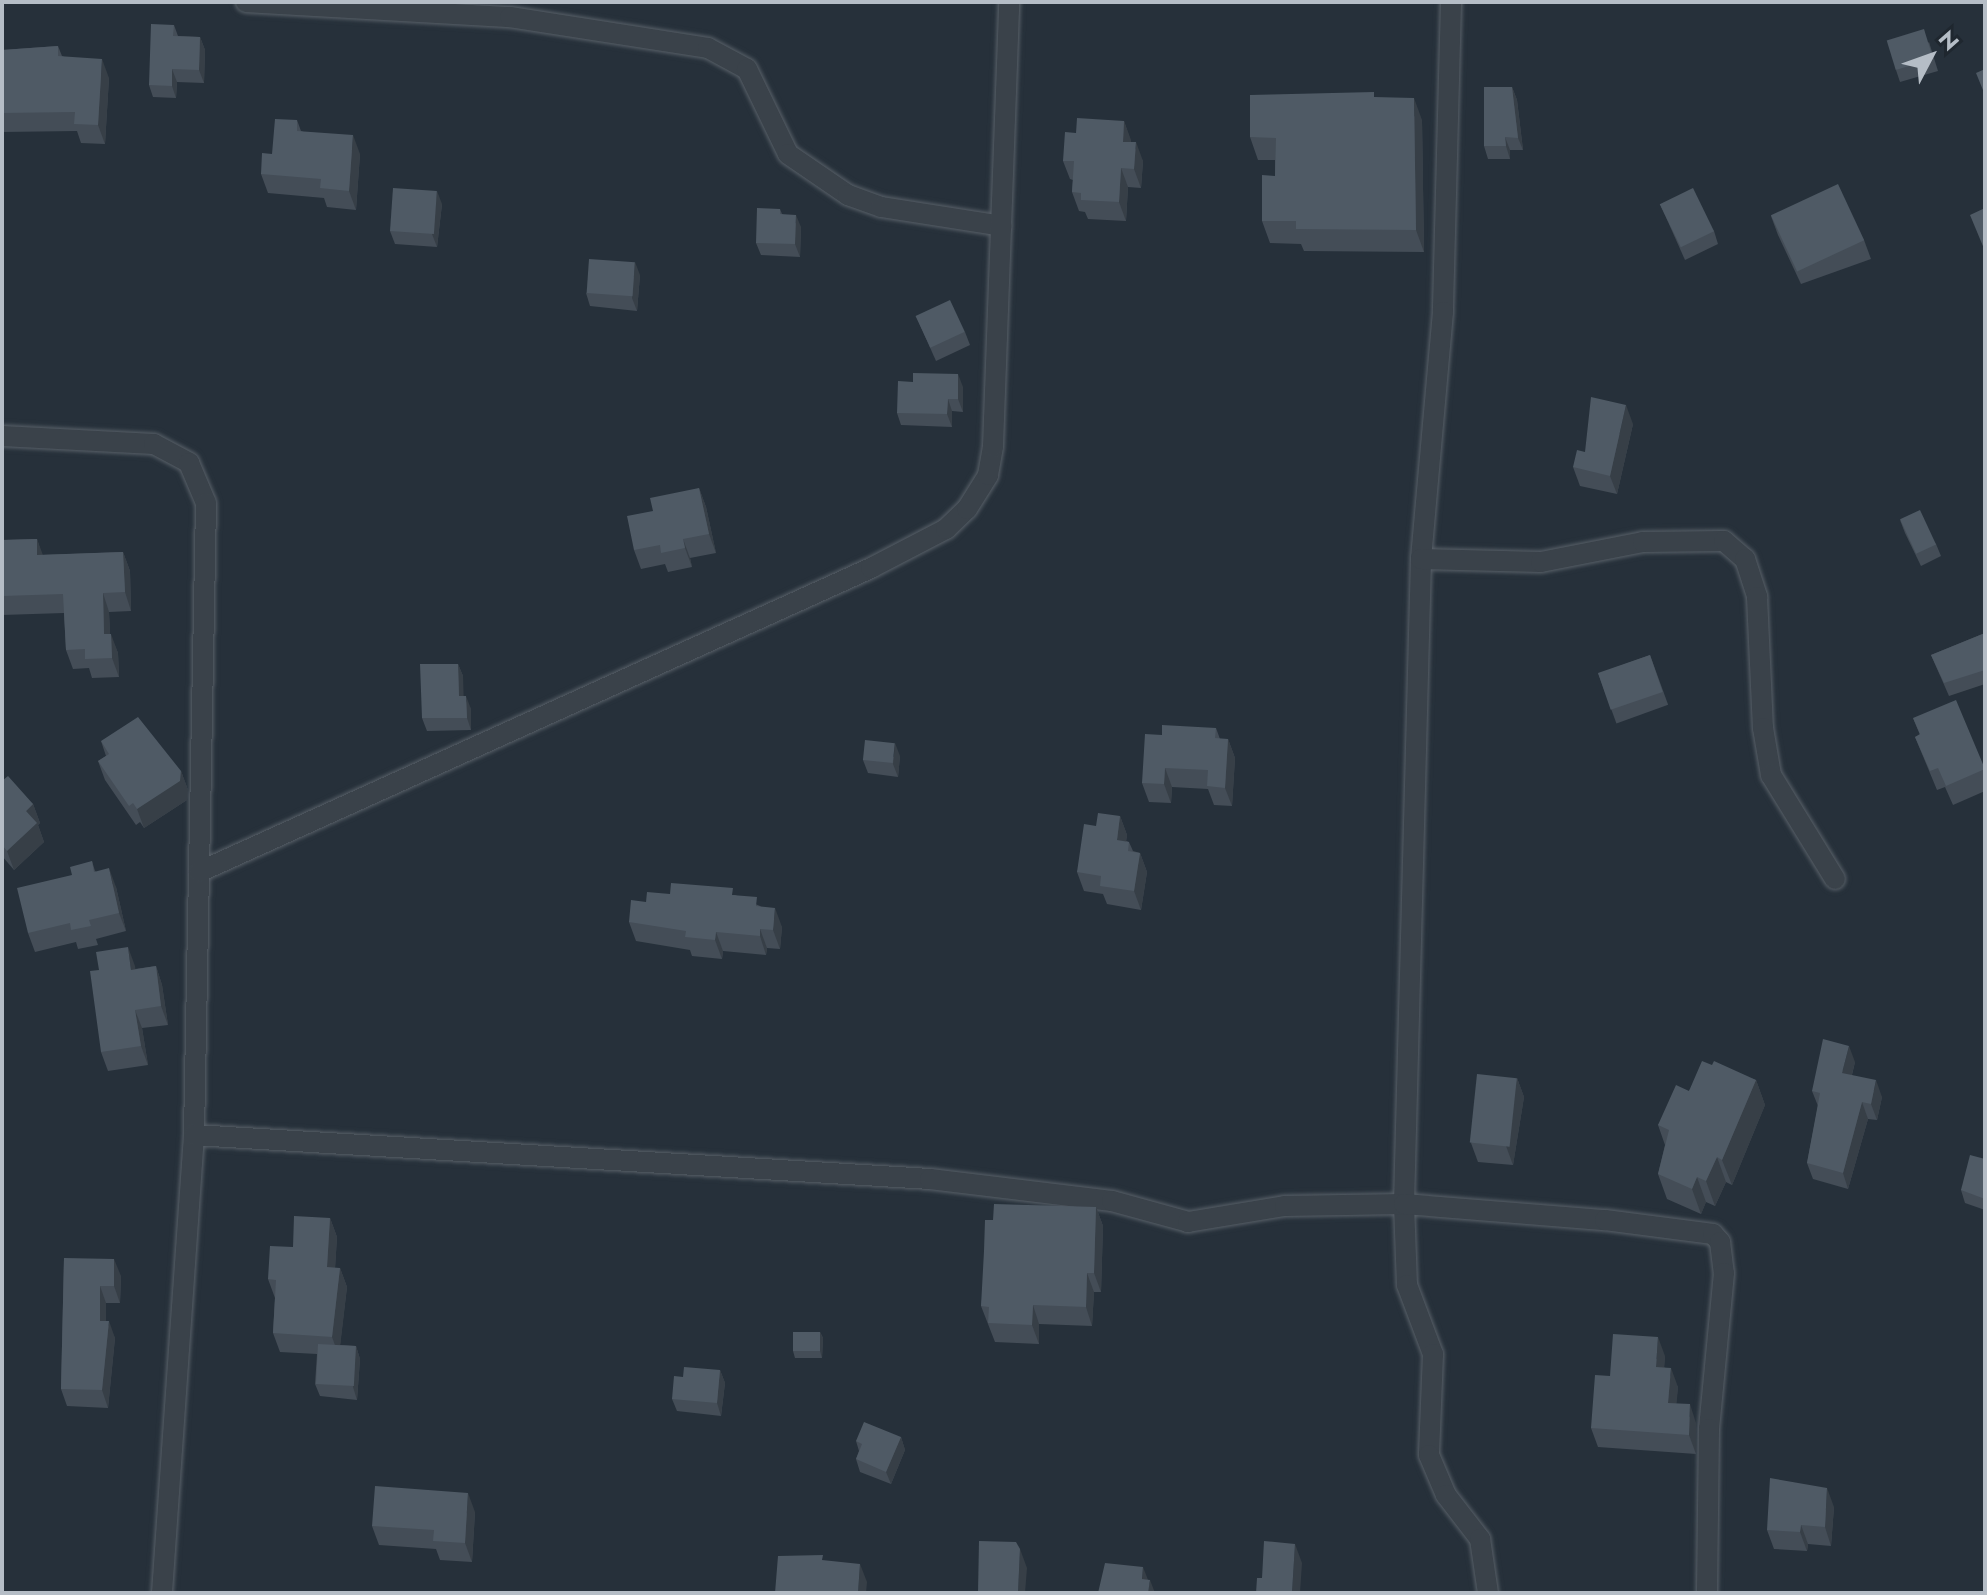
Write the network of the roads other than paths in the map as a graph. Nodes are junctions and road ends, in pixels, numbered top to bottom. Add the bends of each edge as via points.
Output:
1 (246, 2) edge
2 (1009, 2) edge
3 (1451, 2) edge
4 (1002, 226) junction
5 (2, 436) edge
6 (1421, 559) junction
7 (199, 872) junction
8 (1835, 879) dead end
9 (194, 1135) junction
10 (1404, 1204) junction
11 (162, 1593) edge
12 (1488, 1593) edge
13 (1707, 1593) edge

1 - 4 street via 510,17 708,48 747,69 788,154 848,195 881,207
2 - 4 street
3 - 6 street via 1443,312
4 - 7 street via 988,475 980,495 946,529 871,568 536,716 342,812
5 - 7 street via 154,444 175,451 200,482 206,503
6 - 8 street via 1541,562 1643,542 1724,541 1745,559 1757,597 1763,728 1771,775
6 - 10 street
7 - 9 street
9 - 10 street via 930,1179 1112,1201 1188,1222 1285,1206
9 - 11 street
10 - 12 street via 1407,1285 1433,1354 1429,1455 1446,1495 1480,1539
10 - 13 street via 1699,1230 1720,1242 1724,1273 1709,1429

